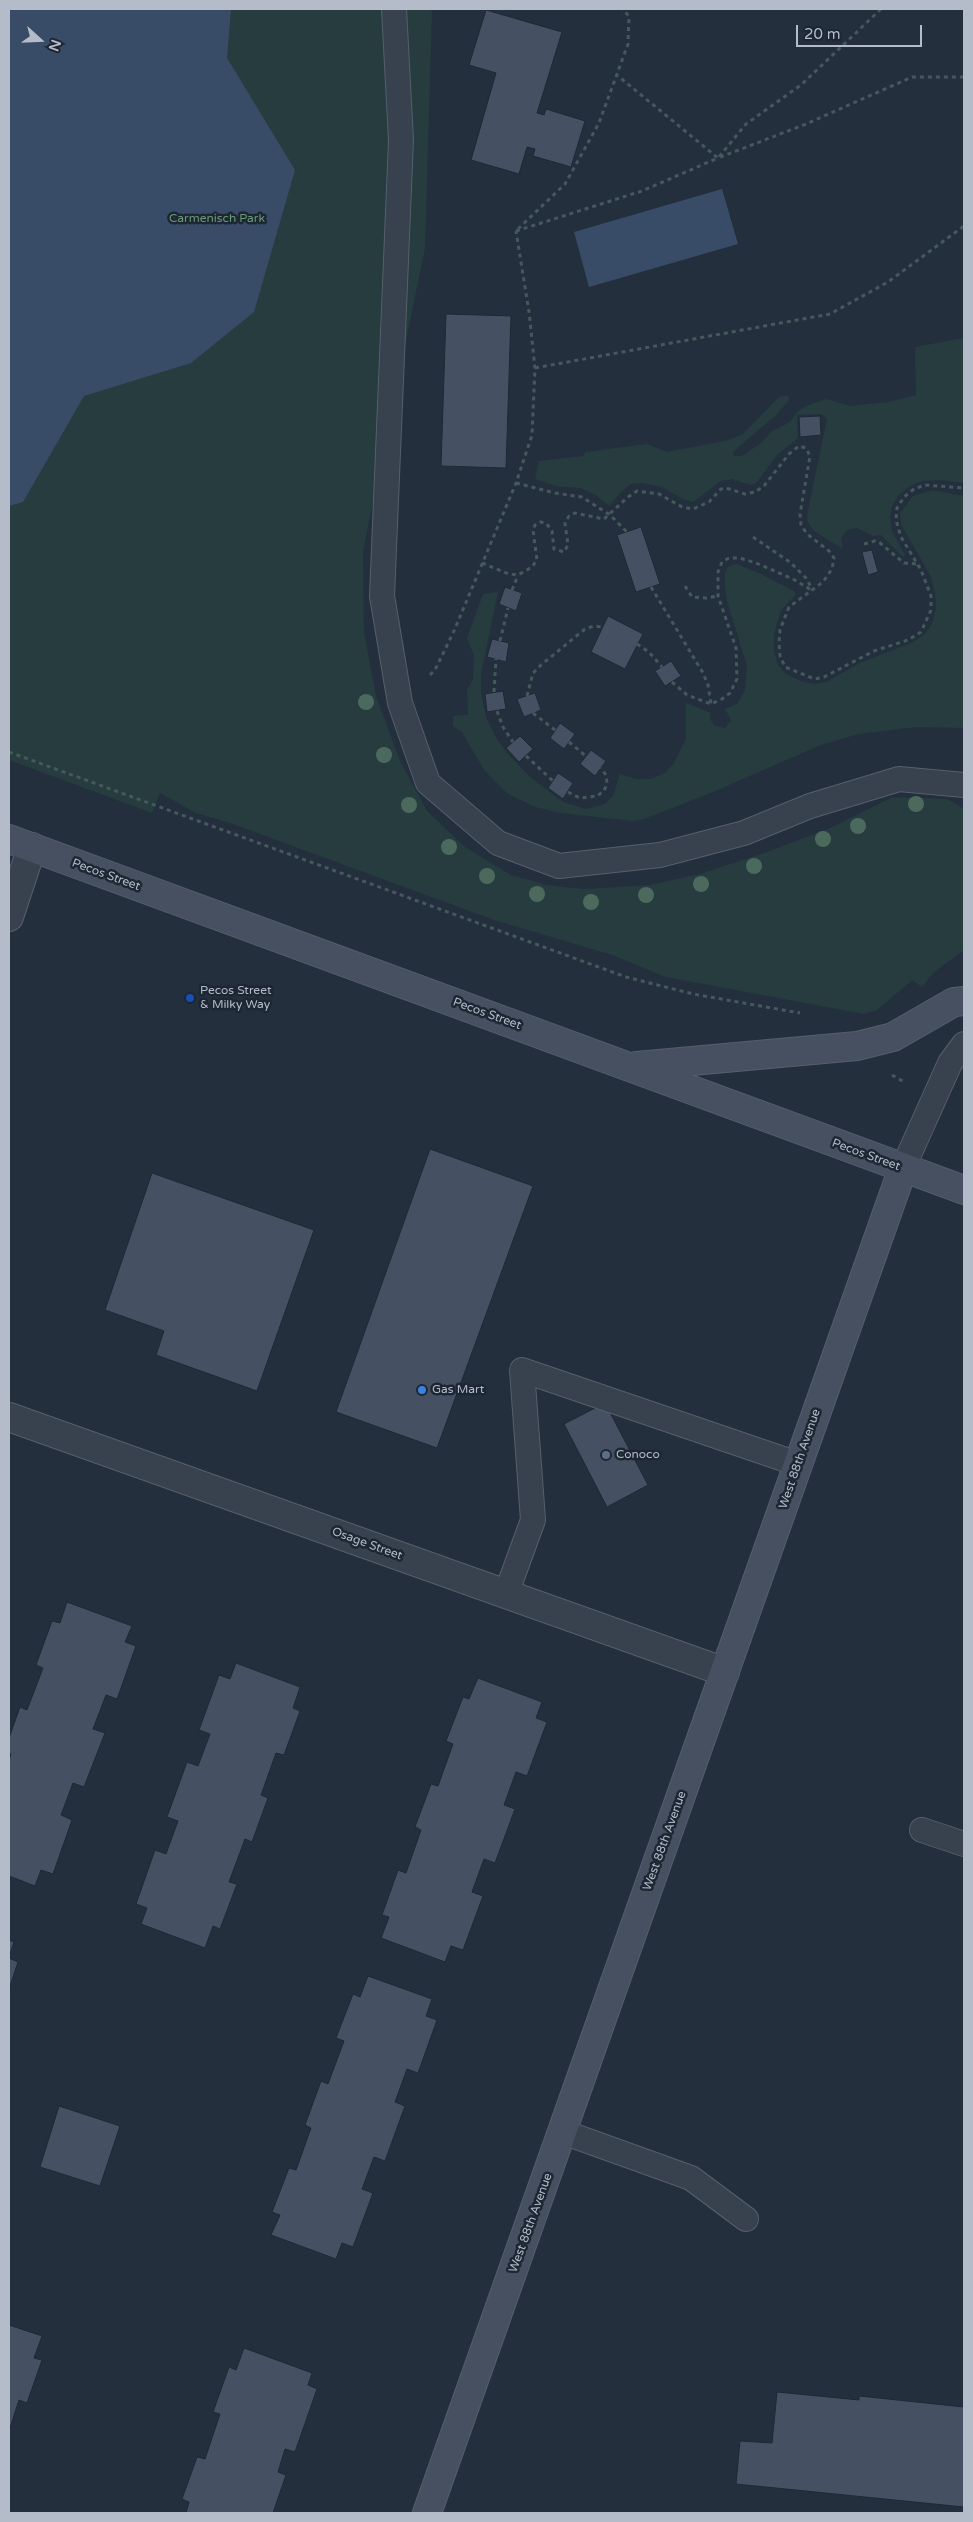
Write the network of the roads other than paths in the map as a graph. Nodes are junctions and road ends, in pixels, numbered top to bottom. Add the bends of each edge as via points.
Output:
1 (394, 9) edge
2 (964, 785) edge
3 (21, 843) edge
4 (9, 917) edge
5 (964, 1000) edge
6 (964, 1044) edge
7 (630, 1067) junction
8 (903, 1168) junction
9 (964, 1190) edge
10 (9, 1417) edge
11 (798, 1464) junction
12 (506, 1594) junction
13 (725, 1672) junction
14 (922, 1830) dead end
15 (964, 1844) edge
16 (563, 2132) junction
17 (746, 2219) dead end
18 (427, 2513) edge

1 - 2 lane via 401,140 382,596 400,703 428,783 498,843 559,866 660,855 744,834 810,806 899,779
3 - 4 street
3 - 7 main road, Pecos Street
5 - 7 main road via 954,1002 893,1036 857,1046
6 - 8 lane via 950,1063
7 - 8 main road, Pecos Street
8 - 9 main road, Pecos Street
8 - 11 main road, West 88th Avenue
10 - 12 street, Osage Street
11 - 12 lane via 522,1370 533,1520
11 - 13 main road, West 88th Avenue
12 - 13 street, Osage Street
13 - 16 main road, West 88th Avenue
14 - 15 lane
16 - 17 lane via 691,2178
16 - 18 main road, West 88th Avenue

